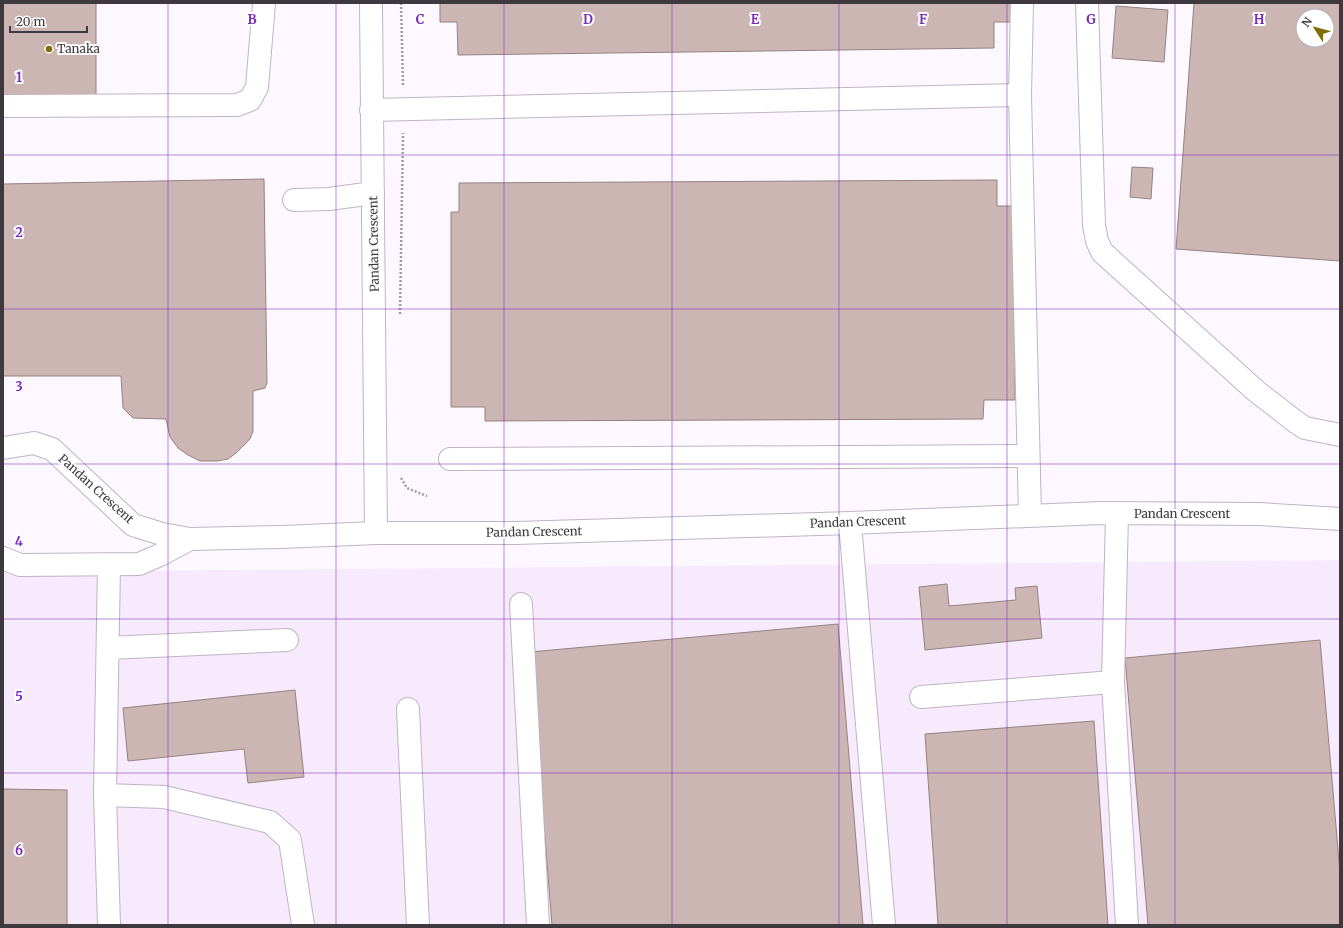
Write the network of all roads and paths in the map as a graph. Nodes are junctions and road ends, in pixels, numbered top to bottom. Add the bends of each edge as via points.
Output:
1 (264, 3) edge
2 (371, 3) edge
3 (401, 3) edge
4 (1022, 3) edge
5 (1086, 3) edge
6 (1020, 95) junction
7 (3, 106) edge
8 (371, 110) junction
9 (403, 110) junction
10 (373, 193) junction
11 (294, 200) dead end
12 (400, 316) dead end
13 (1340, 435) edge
14 (3, 448) edge
15 (1028, 456) junction
16 (450, 459) dead end
17 (398, 474) dead end
18 (427, 496) dead end
19 (1117, 514) junction
20 (1030, 515) junction
21 (1339, 516) edge
22 (850, 523) junction
23 (376, 533) junction
24 (190, 539) junction
25 (3, 558) edge
26 (109, 565) junction
27 (521, 604) dead end
28 (287, 640) dead end
29 (108, 648) junction
30 (1113, 682) junction
31 (921, 697) dead end
32 (408, 709) dead end
33 (105, 795) junction
34 (109, 925) edge
35 (303, 925) edge
36 (418, 925) edge
37 (538, 925) edge
38 (884, 925) edge
39 (1127, 925) edge

1 - 7 street via 257,87 250,100 237,105
2 - 8 street, Pandan Crescent
3 - 9 path
4 - 6 street
5 - 13 street via 1094,226 1102,252 1256,391 1296,422 1304,428
6 - 9 street
6 - 15 street
8 - 9 street
8 - 10 street, Pandan Crescent
9 - 12 path
10 - 11 street via 329,199
10 - 23 street, Pandan Crescent
14 - 24 street, Pandan Crescent via 34,443 52,449 133,525
15 - 16 street
15 - 20 street
17 - 18 path via 407,488
19 - 20 street, Pandan Crescent
19 - 21 street, Pandan Crescent
19 - 30 street
20 - 22 street, Pandan Crescent
22 - 23 street, Pandan Crescent via 516,533
22 - 38 street
23 - 24 street, Pandan Crescent
24 - 26 street, Pandan Crescent via 139,564
25 - 26 street, Pandan Crescent via 20,565
26 - 29 street
27 - 37 street
28 - 29 street
29 - 33 street
30 - 31 street
30 - 39 street
32 - 36 street
33 - 34 street
33 - 35 street via 164,797 270,822 290,840

